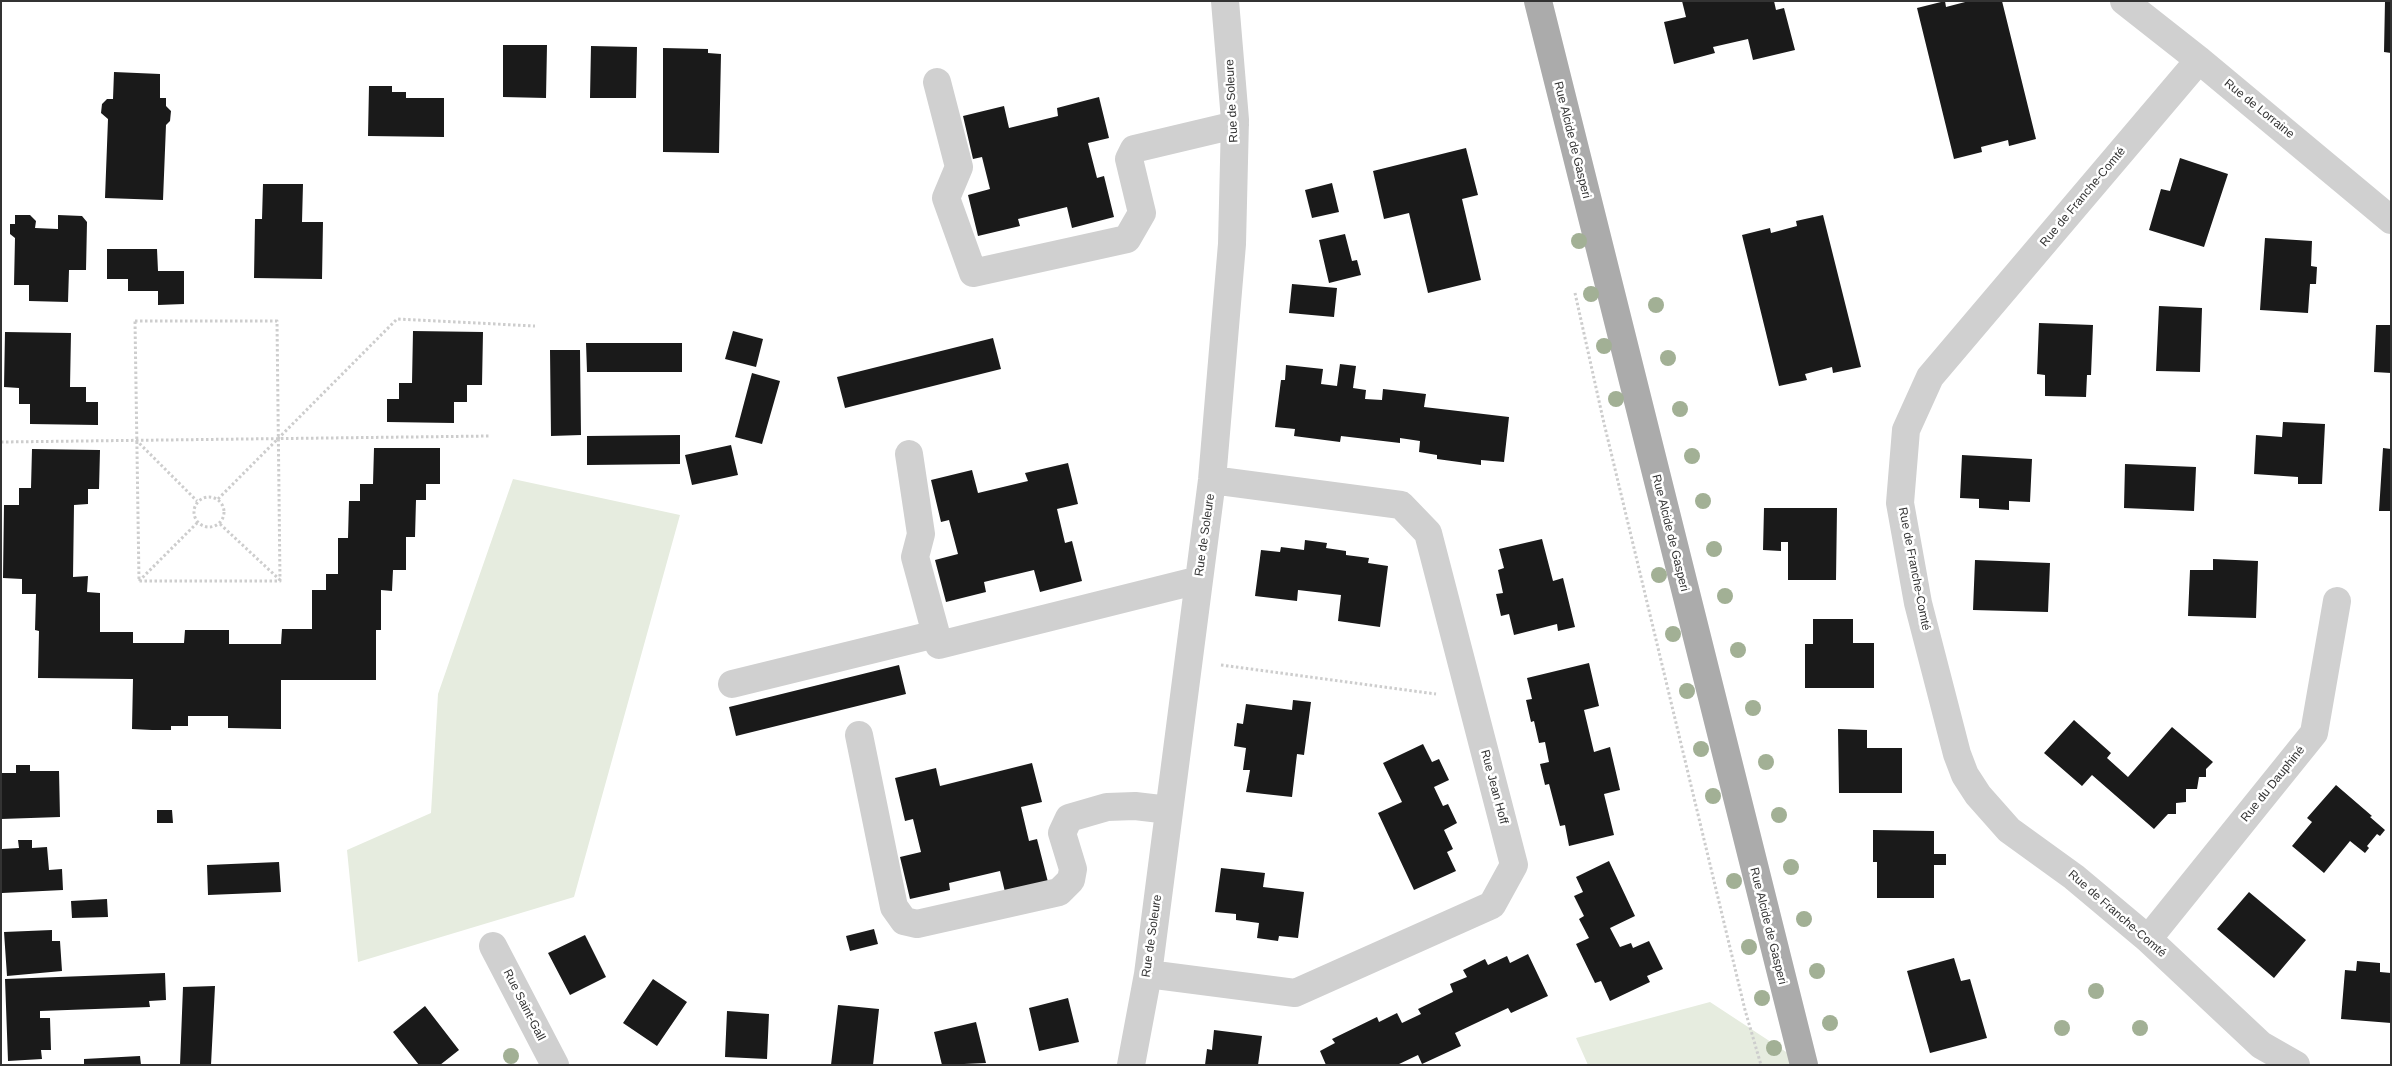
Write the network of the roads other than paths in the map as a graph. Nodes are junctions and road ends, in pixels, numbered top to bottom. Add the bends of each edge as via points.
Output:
1 (1225, 1) edge
2 (1538, 1) edge
3 (2124, 1) edge
4 (2199, 60) junction
5 (937, 82) dead end
6 (1235, 125) junction
7 (2391, 220) edge
8 (908, 454) dead end
9 (1212, 480) junction
10 (1199, 580) junction
11 (2337, 601) dead end
12 (936, 634) junction
13 (732, 684) dead end
14 (859, 735) dead end
15 (1169, 810) junction
16 (2148, 939) junction
17 (493, 946) dead end
18 (1148, 974) junction
19 (2260, 1055) edge
20 (554, 1065) edge
21 (1131, 1065) edge
22 (1804, 1065) edge
23 (2296, 1065) edge

1 - 6 street, Rue de Soleure
2 - 22 main road, Rue Alcide de Gasperi
3 - 4 street, Rue de Lorraine
4 - 7 street, Rue de Lorraine
4 - 16 street, Rue de Franche-Comté via 1930,377 1906,430 1900,503 1918,603 1965,775 2009,830 2074,876
5 - 6 street via 959,167 946,198 973,273 1127,239 1142,213 1129,159 1134,149
6 - 9 street, Rue de Soleure via 1232,244
8 - 12 street via 921,534 915,556
9 - 10 street, Rue de Soleure
9 - 18 street, Rue Jean Hoff via 1401,504 1428,533 1514,865 1492,905 1296,993
10 - 12 street via 939,645
10 - 15 street, Rue de Soleure
11 - 16 street, Rue du Dauphiné via 2314,733
12 - 13 street
14 - 15 street via 894,907 904,921 917,924 1059,892 1071,880 1073,869 1062,834 1069,818 1107,807
15 - 18 street, Rue de Soleure
16 - 19 street, Rue de Franche-Comté
17 - 20 street, Rue Saint-Gall
18 - 21 street, Rue de Soleure
19 - 23 street, Rue de Franche-Comté

